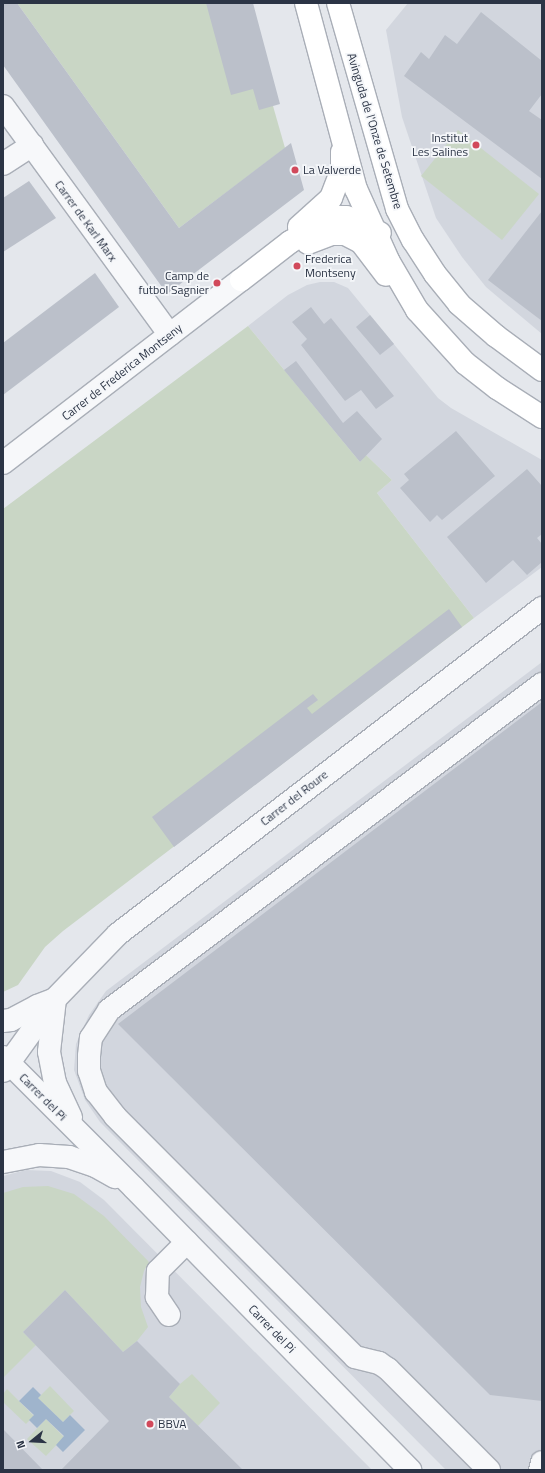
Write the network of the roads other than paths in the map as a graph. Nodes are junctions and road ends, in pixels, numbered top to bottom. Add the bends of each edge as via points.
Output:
1 (306, 3) edge
2 (338, 3) edge
3 (3, 106) edge
4 (343, 140) junction
5 (32, 145) junction
6 (3, 164) edge
7 (374, 230) junction
8 (240, 280) junction
9 (459, 304) junction
10 (417, 310) junction
11 (170, 335) junction
12 (542, 370) edge
13 (542, 417) edge
14 (3, 463) edge
15 (542, 608) edge
16 (542, 684) edge
17 (55, 999) junction
18 (3, 1021) edge
19 (5, 1064) edge
20 (99, 1153) junction
21 (3, 1162) edge
22 (134, 1188) junction
23 (187, 1242) junction
24 (169, 1315) dead end
25 (542, 1462) edge
26 (410, 1470) edge
27 (489, 1470) edge
28 (540, 1470) edge

1 - 4 main road
2 - 9 main road, Avinguda de l'Onze de Setembre via 397,209 435,274
3 - 5 street, Carrer de Karl Marx
4 - 7 main road via 356,189
4 - 8 main road via 342,170 331,198
5 - 6 street
5 - 11 street, Carrer de Karl Marx
7 - 8 main road via 346,217 324,222 290,242
7 - 9 main road via 399,247
7 - 10 main road
8 - 10 main road via 313,241 332,234 345,234 361,242 396,288
8 - 11 street, Carrer de Frederica Montseny
9 - 12 main road, Avinguda de l'Onze de Setembre via 496,336
10 - 13 main road via 465,363 497,388
11 - 14 street, Carrer de Frederica Montseny
15 - 17 street, Carrer del Roure via 118,934
16 - 27 street via 109,1010 91,1038 89,1056 96,1092 115,1116 355,1357 379,1363 388,1369
17 - 18 street via 11,1020
17 - 19 street, Carrer del Roure
17 - 20 street via 49,1052 55,1083 68,1114
19 - 20 street, Carrer del Pi
20 - 22 street, Carrer del Pi
21 - 22 street, Carrer del Pi via 38,1155 69,1157 95,1166
22 - 23 street, Carrer del Pi
23 - 24 street via 158,1271 157,1297
23 - 26 street, Carrer del Pi
25 - 28 street

